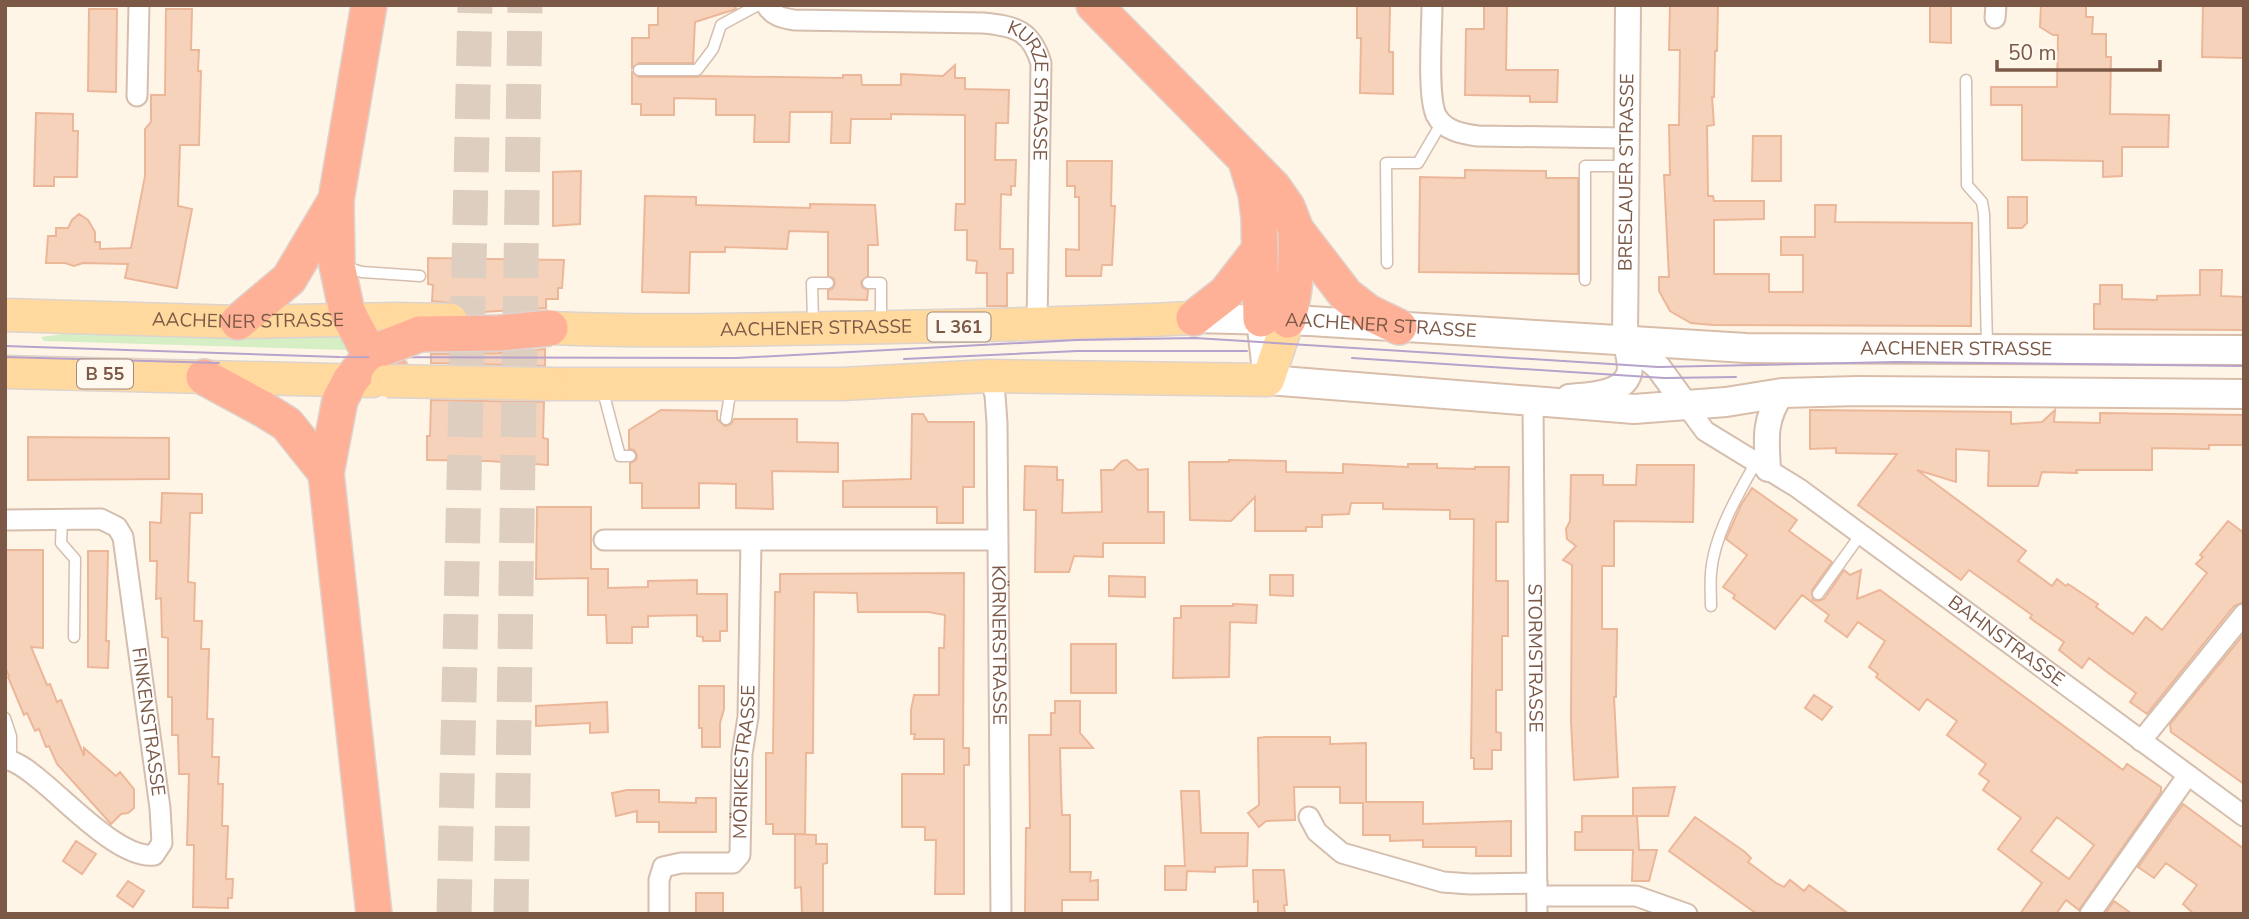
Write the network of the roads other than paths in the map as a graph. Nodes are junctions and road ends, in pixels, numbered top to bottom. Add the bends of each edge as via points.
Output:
1 (139, 5) edge
2 (369, 5) edge
3 (758, 5) edge
4 (766, 5) edge
5 (1094, 5) edge
6 (1432, 5) edge
7 (1628, 5) edge
8 (639, 70) dead end
9 (1966, 80) dead end
10 (137, 96) dead end
11 (1442, 122) junction
12 (1627, 138) junction
13 (1245, 158) junction
14 (1627, 166) junction
15 (336, 200) junction
16 (1296, 230) junction
17 (1260, 250) junction
18 (1387, 263) dead end
19 (337, 265) junction
20 (420, 276) dead end
21 (1585, 280) dead end
22 (828, 284) dead end
23 (868, 284) dead end
24 (5, 315) edge
25 (1194, 318) junction
26 (1275, 319) junction
27 (352, 321) junction
28 (238, 322) junction
29 (1037, 325) junction
30 (1399, 327) junction
31 (550, 328) joint
32 (813, 328) junction
33 (881, 328) junction
34 (1625, 340) junction
35 (1987, 347) junction
36 (2244, 350) edge
37 (389, 359) junction
38 (5, 372) edge
39 (989, 376) junction
40 (204, 377) junction
41 (1268, 380) junction
42 (350, 381) junction
43 (605, 384) junction
44 (732, 384) junction
45 (1782, 393) junction
46 (2244, 394) edge
47 (1533, 402) junction
48 (1685, 404) junction
49 (726, 419) dead end
50 (629, 456) dead end
51 (1762, 466) junction
52 (326, 473) junction
53 (5, 520) edge
54 (62, 520) junction
55 (1861, 534) junction
56 (604, 540) dead end
57 (997, 540) junction
58 (751, 541) junction
59 (1818, 594) dead end
60 (1711, 606) dead end
61 (2244, 614) edge
62 (74, 637) dead end
63 (5, 719) edge
64 (2141, 741) junction
65 (8, 760) edge
66 (2188, 775) junction
67 (2244, 816) edge
68 (1309, 817) dead end
69 (1537, 897) edge
70 (374, 914) edge
71 (659, 914) edge
72 (1001, 914) edge
73 (1686, 914) edge
74 (2090, 914) edge

1 - 10 street
2 - 15 highway
3 - 8 lane via 721,25 713,49 697,70
4 - 29 street, KURZE STRASSE via 781,18 794,20 983,23 1008,26 1026,35 1037,48 1042,76
5 - 13 highway
6 - 11 street via 1432,99
7 - 12 street, BRESLAUER STRASSE
9 - 35 lane via 1967,185 1982,202 1984,214
11 - 12 street via 1455,133 1478,136
11 - 18 lane via 1418,163 1386,163
12 - 14 street, BRESLAUER STRASSE
13 - 16 highway via 1273,187
13 - 17 highway via 1256,194
14 - 21 lane via 1586,166
14 - 34 street, BRESLAUER STRASSE
15 - 19 highway
15 - 28 highway via 289,279
16 - 26 highway via 1292,303
16 - 30 highway via 1346,295
17 - 25 highway via 1226,293
17 - 26 highway
19 - 20 lane via 362,272
19 - 27 highway
22 - 32 lane via 812,283
23 - 33 lane via 881,283
24 - 28 main road, AACHENER STRASSE
25 - 26 main road, AACHENER STRASSE / L 361
25 - 29 main road, AACHENER STRASSE / L 361
26 - 30 main road, AACHENER STRASSE / L 361
26 - 41 main road
27 - 28 main road, AACHENER STRASSE
27 - 37 highway via 365,345
29 - 33 main road, AACHENER STRASSE / L 361
30 - 34 main road, AACHENER STRASSE / L 361
31 - 32 main road, AACHENER STRASSE / L 361
31 - 37 highway, bridge via 420,334
32 - 33 main road, AACHENER STRASSE / L 361
34 - 35 main road, AACHENER STRASSE / L 361 via 1746,348
34 - 47 street via 1629,375 1619,386
34 - 48 street via 1658,367
35 - 36 main road, AACHENER STRASSE / L 361
37 - 42 highway via 362,366
37 - 43 main road, bridge via 497,383
38 - 40 main road, B 55
39 - 41 main road
39 - 44 main road
39 - 57 street, KÖRNERSTRASSE via 997,423
40 - 42 main road, B 55
40 - 52 highway via 287,424
41 - 47 main road
42 - 52 highway via 340,400
43 - 44 main road
43 - 50 lane via 620,456
44 - 49 lane
45 - 46 main road
45 - 48 main road
45 - 51 street via 1771,410
47 - 48 main road via 1634,409
47 - 69 street, STORMSTRASSE
48 - 51 street, BAHNSTRASSE via 1705,431
51 - 55 street, BAHNSTRASSE
51 - 60 lane via 1733,503 1719,541 1711,571
52 - 70 highway
53 - 54 street, FINKENSTRASSE
54 - 62 lane via 61,543 75,559
54 - 65 street, FINKENSTRASSE via 101,519 117,527 123,537 162,843 154,855 133,853
55 - 59 lane
55 - 64 street, BAHNSTRASSE
56 - 58 street
57 - 58 street
57 - 72 street, KÖRNERSTRASSE
58 - 71 street, MÖRIKESTRASSE via 740,855 733,863 663,867
61 - 64 street
63 - 65 lane, FINKENSTRASSE via 11,736
64 - 66 street, BAHNSTRASSE
66 - 67 street, BAHNSTRASSE
66 - 74 street
68 - 69 street via 1317,832 1342,853 1443,882
69 - 73 street via 1636,896

